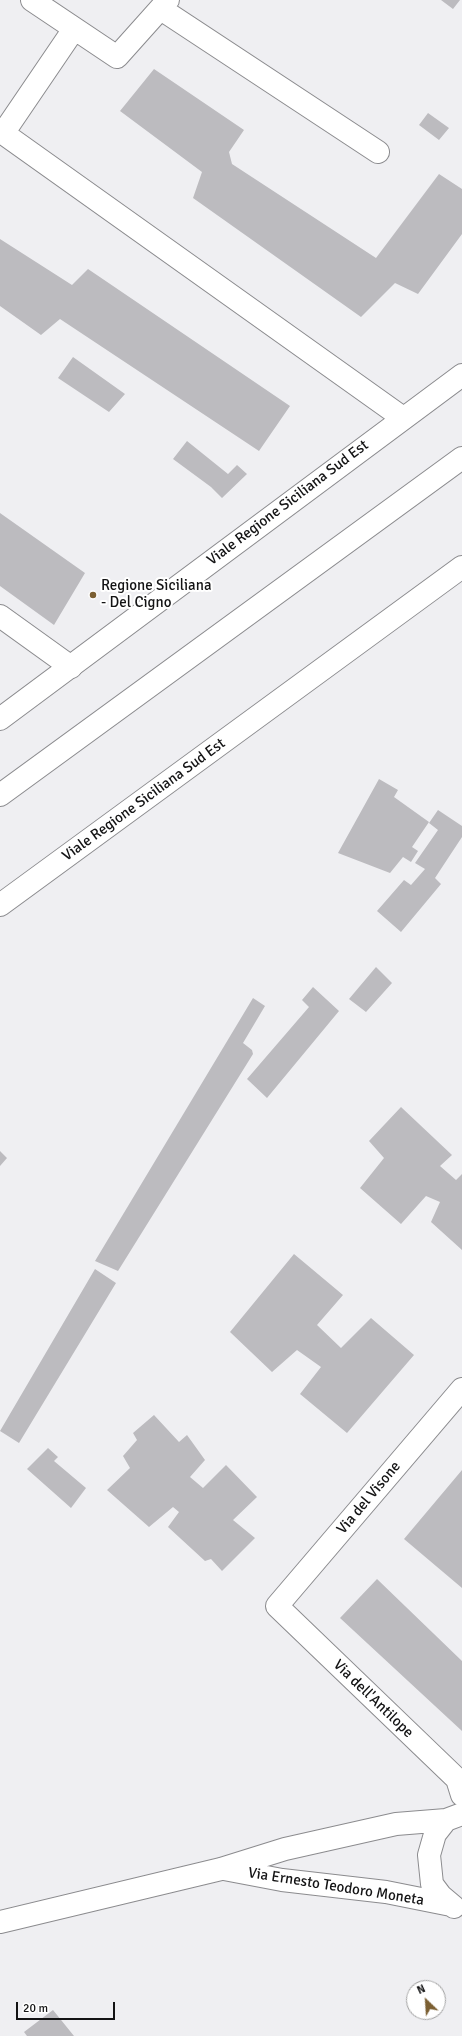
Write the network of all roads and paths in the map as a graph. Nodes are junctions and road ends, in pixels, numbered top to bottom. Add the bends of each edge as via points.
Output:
1 (32, 0) edge
2 (164, 4) edge
3 (74, 29) junction
4 (2, 131) edge
5 (378, 152) dead end
6 (462, 374) edge
7 (403, 418) junction
8 (462, 458) edge
9 (462, 567) edge
10 (0, 616) edge
11 (70, 666) junction
12 (0, 719) edge
13 (0, 795) edge
14 (0, 905) edge
15 (462, 1390) edge
16 (277, 1606) joint
17 (462, 1795) edge
18 (454, 1817) edge
19 (221, 1869) junction
20 (456, 1908) edge
21 (0, 1922) edge

1 - 3 street
2 - 3 street via 117,57
2 - 5 street
3 - 4 street
4 - 7 street
6 - 7 street, Viale Regione Siciliana Sud Est
7 - 11 street, Viale Regione Siciliana Sud Est
8 - 13 street
9 - 14 street, Viale Regione Siciliana Sud Est
10 - 11 street
11 - 12 street, Viale Regione Siciliana Sud Est
15 - 16 street, Via del Visone
16 - 17 street, Via dell'Antilope via 457,1779
18 - 19 street, Via Ernesto Teodoro Moneta via 396,1824 285,1849
18 - 20 street via 435,1834 429,1855 429,1869 432,1884
19 - 20 street, Via Ernesto Teodoro Moneta via 282,1880 386,1892
19 - 21 street, Via Ernesto Teodoro Moneta

